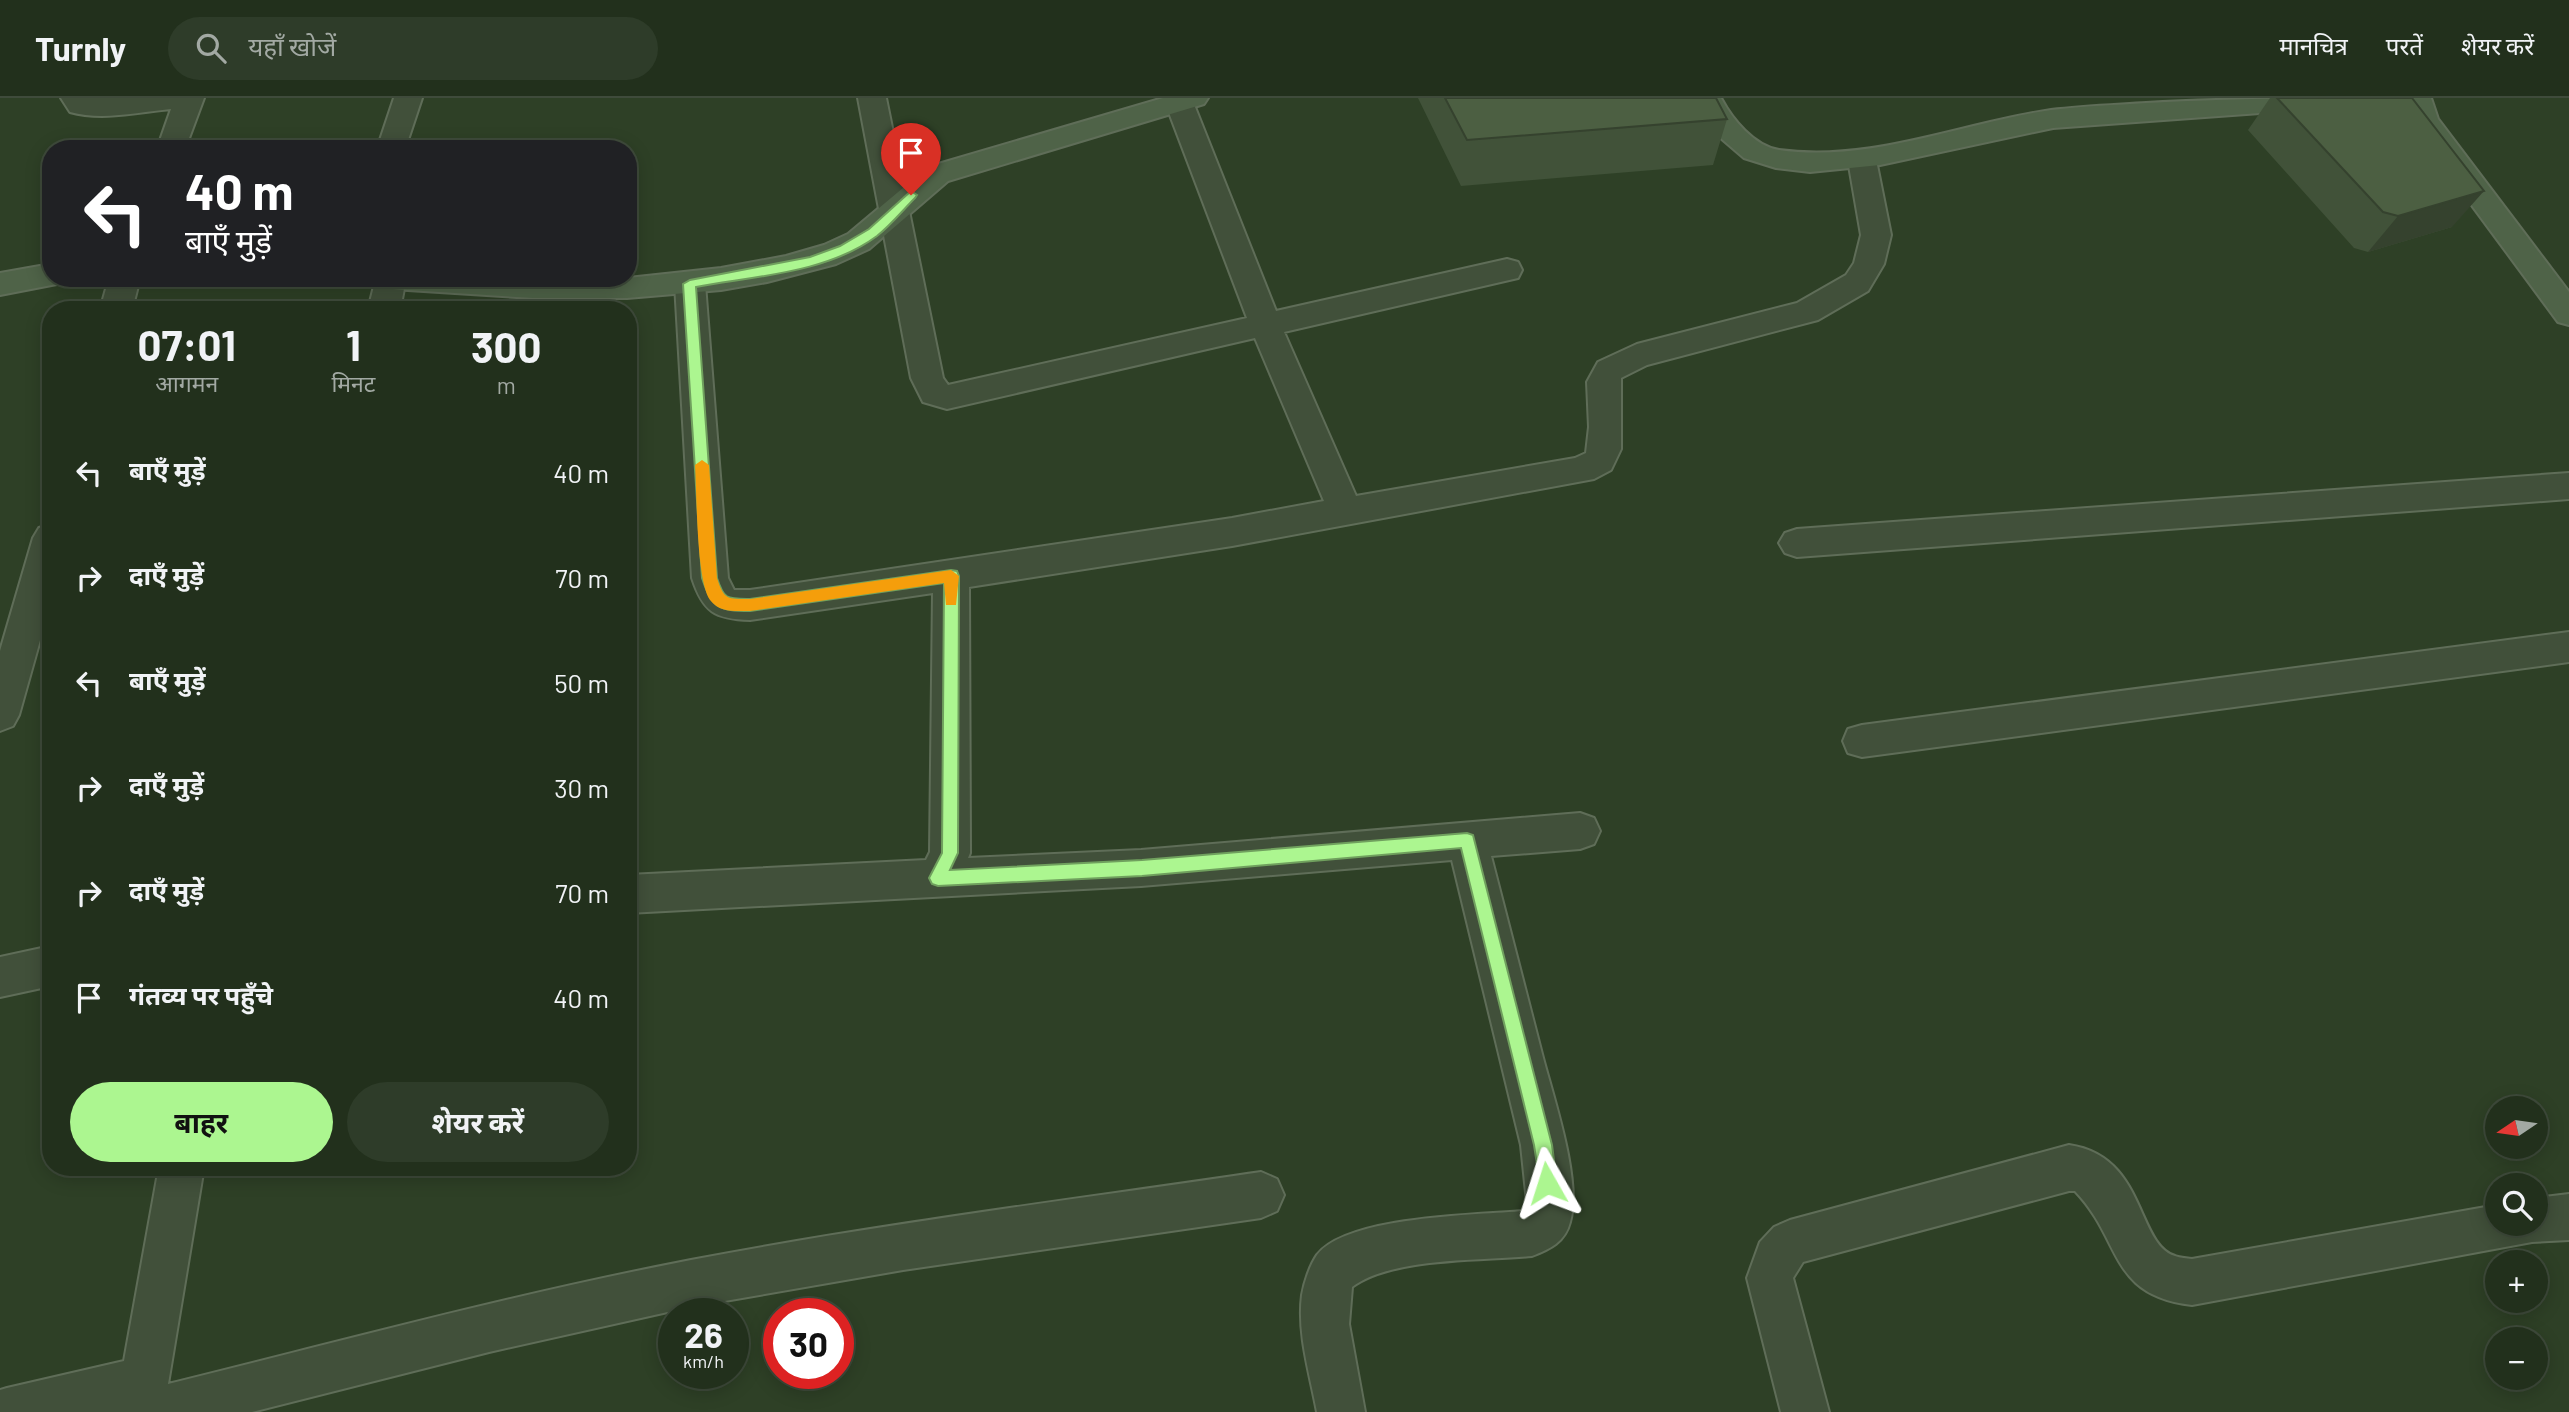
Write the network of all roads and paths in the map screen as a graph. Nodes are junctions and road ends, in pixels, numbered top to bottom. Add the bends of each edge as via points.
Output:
1 (75, 98) edge
2 (189, 98) edge
3 (408, 98) edge
4 (872, 98) edge
5 (1707, 98) edge
6 (2345, 98) edge
7 (2417, 98) edge
8 (1186, 100) edge
9 (173, 140) edge
10 (394, 140) edge
11 (1863, 160) junction
12 (894, 214) junction
13 (1507, 270) dead end
14 (42, 277) edge
15 (0, 284) edge
16 (690, 284) junction
17 (530, 287) edge
18 (637, 287) edge
19 (637, 287) edge
20 (2569, 314) edge
21 (1266, 326) junction
22 (2569, 486) edge
23 (1345, 511) junction
24 (1797, 542) dead end
25 (42, 569) edge
26 (951, 576) junction
27 (2569, 647) edge
28 (0, 715) edge
29 (1862, 741) dead end
30 (1580, 831) dead end
31 (1467, 841) junction
32 (938, 878) junction
33 (637, 894) edge
34 (42, 968) edge
35 (0, 977) edge
36 (181, 1176) edge
37 (1261, 1195) dead end
38 (2569, 1217) edge
39 (2548, 1220) edge
40 (2485, 1230) edge
41 (146, 1402) edge
42 (7, 1412) edge
43 (1341, 1412) edge
44 (1805, 1412) edge

1 - 2 street via 80,106 97,107
2 - 9 street
3 - 10 street
4 - 12 street
5 - 11 street via 1731,132 1754,151 1774,159 1817,163
6 - 11 street via 2054,119
7 - 20 street via 2424,121
8 - 12 street via 938,174
8 - 21 street
11 - 23 street via 1876,235 1869,264 1857,283 1807,312 1637,356 1609,370 1603,382 1606,427 1599,461 1582,470
12 - 16 street via 844,249 812,261
12 - 21 street via 927,378 935,393 947,397
13 - 21 street
14 - 15 street
16 - 18 street
16 - 26 street via 710,578 716,597 727,605 750,605
17 - 19 street
21 - 23 street
22 - 24 street
23 - 26 street
25 - 28 street
26 - 32 street via 950,853
27 - 29 street
30 - 31 street
31 - 32 street via 1142,868
31 - 43 street via 1543,1145 1547,1222 1532,1233 1392,1246 1357,1255 1334,1271 1326,1294 1326,1324
32 - 33 street
34 - 35 street
36 - 41 street
37 - 41 street via 687,1284
38 - 39 street
40 - 44 street via 2172,1282 2152,1270 2135,1249 2102,1186 2086,1171 2069,1168 1790,1243 1776,1258 1770,1278
41 - 42 street

